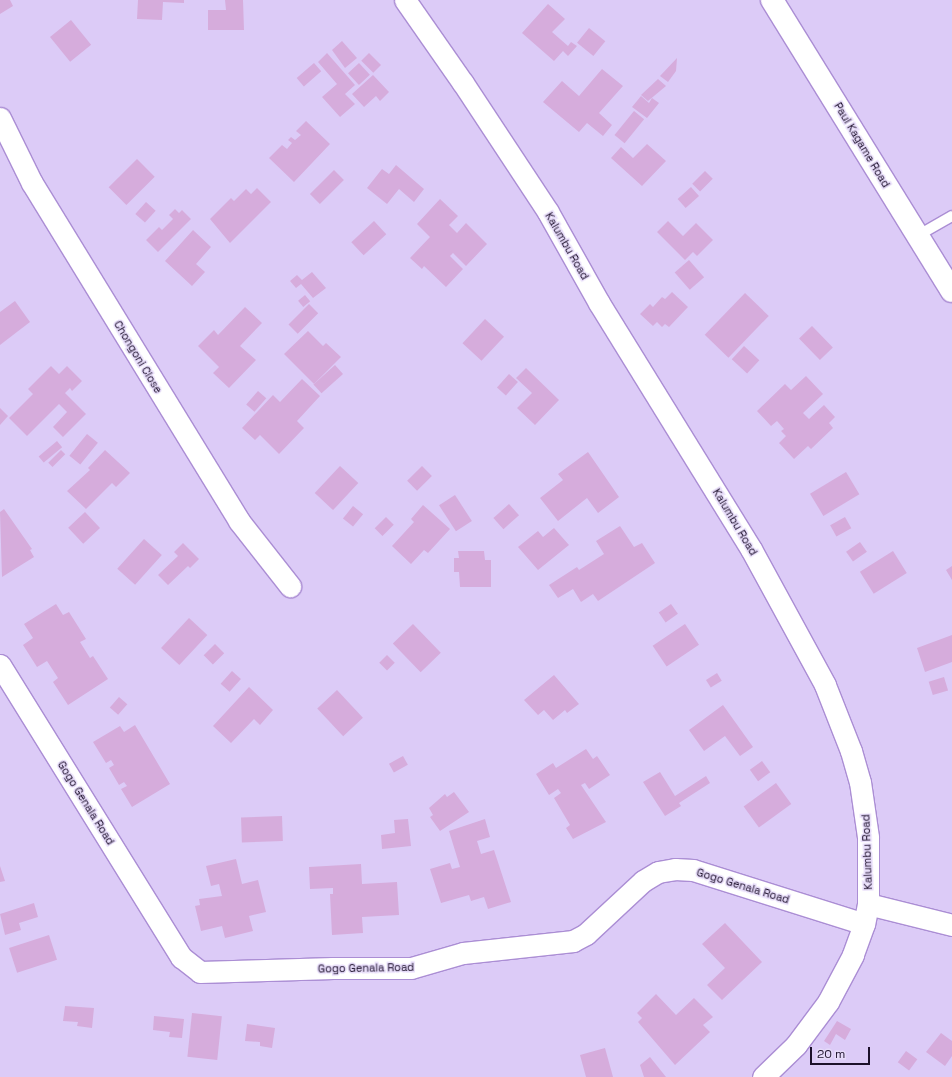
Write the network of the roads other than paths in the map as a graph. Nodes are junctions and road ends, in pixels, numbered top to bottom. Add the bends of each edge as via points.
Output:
1 (405, 0) edge
2 (772, 0) edge
3 (0, 118) edge
4 (952, 216) edge
5 (917, 236) junction
6 (952, 291) edge
7 (290, 586) dead end
8 (0, 665) edge
9 (868, 904) junction
10 (864, 924) junction
11 (952, 925) edge
12 (763, 1077) edge

1 - 9 street, Kalumbu Road via 548,212 599,302 751,549 805,646 830,698 860,782 868,837
2 - 5 street, Paul Kagame Road
3 - 7 street, Chongoni Close via 32,182 234,514
4 - 5 lane
5 - 6 street, Paul Kagame Road
8 - 10 street, Gogo Genala Road via 180,957 200,972 411,968 463,953 573,941 586,934 643,881 658,872 675,868 694,870
9 - 10 street, Kalumbu Road
9 - 11 street
10 - 12 street, Kalumbu Road via 853,955 828,1002 796,1045

